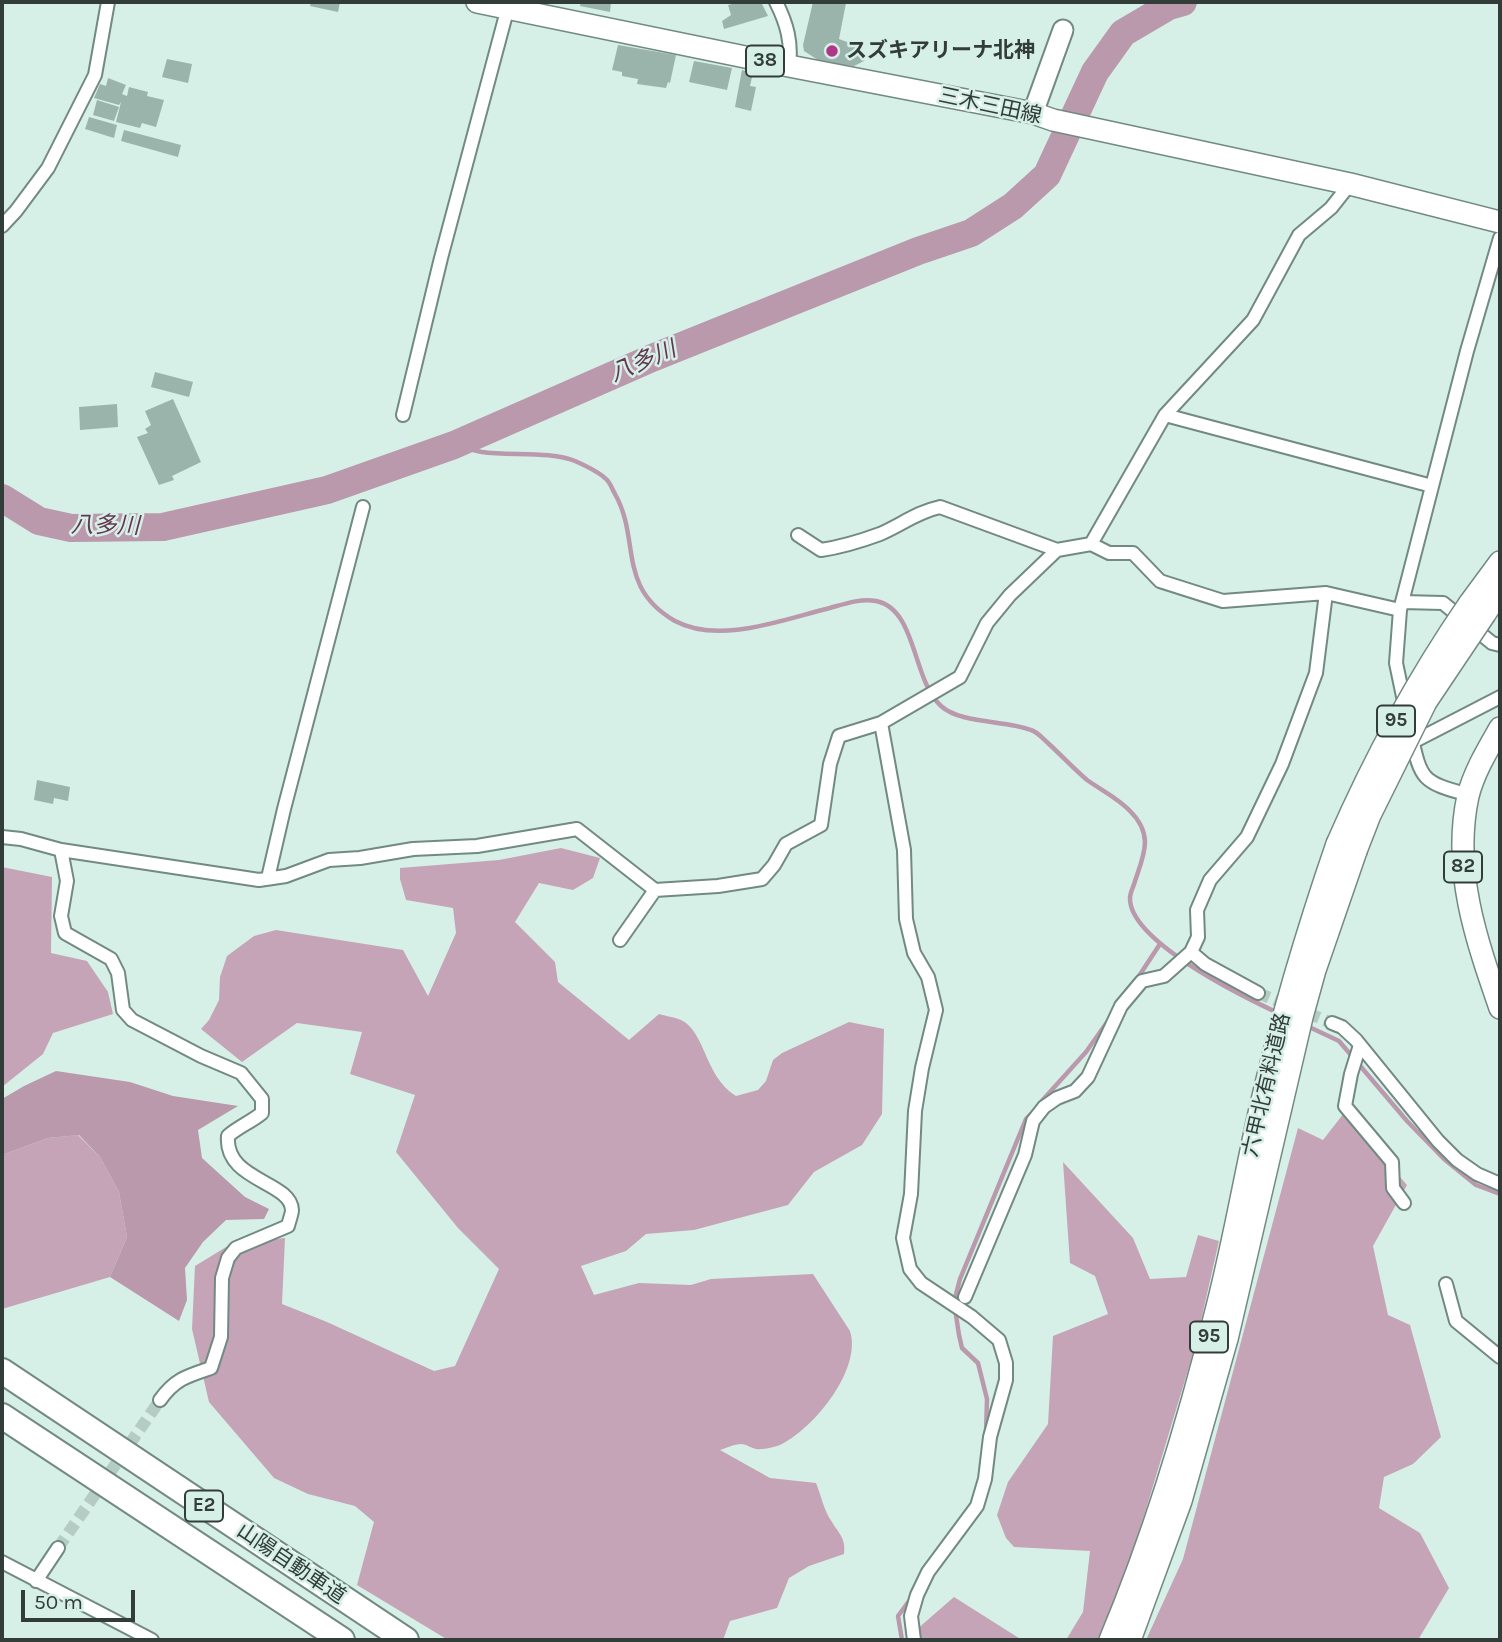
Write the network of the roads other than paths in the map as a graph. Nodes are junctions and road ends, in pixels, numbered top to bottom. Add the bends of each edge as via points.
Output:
1 (108, 2) edge
2 (477, 2) edge
3 (776, 2) edge
4 (509, 7) junction
5 (1063, 30) dead end
6 (789, 66) junction
7 (1043, 116) junction
8 (1350, 184) junction
9 (1500, 222) edge
10 (2, 226) edge
11 (1500, 238) edge
12 (403, 415) dead end
13 (1165, 415) junction
14 (1432, 486) junction
15 (363, 507) dead end
16 (797, 535) dead end
17 (1091, 544) junction
18 (1057, 550) junction
19 (1500, 562) edge
20 (1500, 591) edge
21 (1326, 593) junction
22 (1401, 606) junction
23 (1477, 609) junction
24 (1500, 645) edge
25 (1500, 696) edge
26 (881, 723) junction
27 (1500, 728) edge
28 (1413, 742) junction
29 (1469, 795) junction
30 (2, 837) edge
31 (61, 850) junction
32 (268, 878) junction
33 (655, 890) junction
34 (620, 940) dead end
35 (1191, 952) junction
36 (1496, 980) edge
37 (1258, 993) tunnel mouth
38 (1500, 1008) edge
39 (1292, 1020) junction
40 (1332, 1023) tunnel mouth
41 (1359, 1047) junction
42 (1500, 1184) edge
43 (1404, 1203) dead end
44 (1446, 1284) dead end
45 (965, 1297) dead end
46 (1500, 1357) edge
47 (2, 1371) edge
48 (160, 1400) tunnel mouth
49 (2, 1416) edge
50 (58, 1548) tunnel mouth
51 (2, 1562) edge
52 (36, 1581) junction
53 (152, 1640) edge
54 (342, 1640) edge
55 (406, 1640) edge
56 (914, 1640) edge
57 (1110, 1640) edge
58 (1130, 1640) edge

1 - 10 street via 95,75 48,168
2 - 4 main road, 三木三田線 / 38
3 - 6 street via 791,47
4 - 6 main road, 三木三田線 / 38
4 - 12 street
5 - 7 street
6 - 7 main road, 三木三田線 / 38
7 - 8 main road, 三木三田線 / 38
8 - 9 main road, 三木三田線 / 38
8 - 13 street via 1331,208 1299,235 1253,320
11 - 14 street
13 - 14 street
13 - 17 street
14 - 22 street
15 - 32 street
16 - 18 street via 821,550 841,547 940,507
17 - 18 street
17 - 21 street via 1110,552 1133,553 1160,581 1223,601
18 - 26 street via 987,623 960,677
19 - 23 main road, 六甲北有料道路 / 95
20 - 23 main road, 六甲北有料道路 / 95
21 - 22 street
21 - 35 street via 1316,673 1307,699 1247,837 1205,890 1197,910 1198,937
22 - 24 street via 1443,603
22 - 28 street via 1396,663
23 - 39 main road, 六甲北有料道路 / 95, bridge via 1370,816 1346,848 1315,970
25 - 28 street
26 - 33 street via 839,736 821,825 786,844 762,878
26 - 56 street via 904,850 906,919 936,1010 915,1111 911,1194 903,1238 910,1269 921,1283 999,1340 1006,1363 977,1506 916,1595 911,1616
27 - 29 main road, 82
28 - 29 street via 1422,773 1432,785
29 - 36 main road, 82 via 1463,878 1474,927
30 - 31 street
31 - 32 street
31 - 48 street via 67,881 61,916 65,933 111,959 118,973 123,1010 132,1020 241,1073 253,1086 262,1099 262,1113 228,1136 227,1146 234,1162 288,1198 292,1209 288,1226 236,1248 228,1258 222,1278 221,1338 211,1368 181,1378
32 - 33 street via 329,860 477,846 577,829
33 - 34 street
35 - 37 street
35 - 45 street via 1164,976 1142,981 1121,1006 1088,1077 1075,1091 1044,1107 1033,1121 1025,1155
36 - 38 main road, 82
39 - 57 main road, 六甲北有料道路 / 95 via 1191,1404
39 - 58 main road, 六甲北有料道路 / 95 via 1224,1351 1181,1501
40 - 41 street via 1342,1027
41 - 42 street via 1438,1142 1477,1174
41 - 43 street via 1345,1106 1392,1162 1393,1188
44 - 46 street via 1456,1321
47 - 55 highway, 山陽自動車道 / E2
49 - 54 highway, 山陽自動車道 / E2
50 - 52 street
51 - 52 street
52 - 53 street

